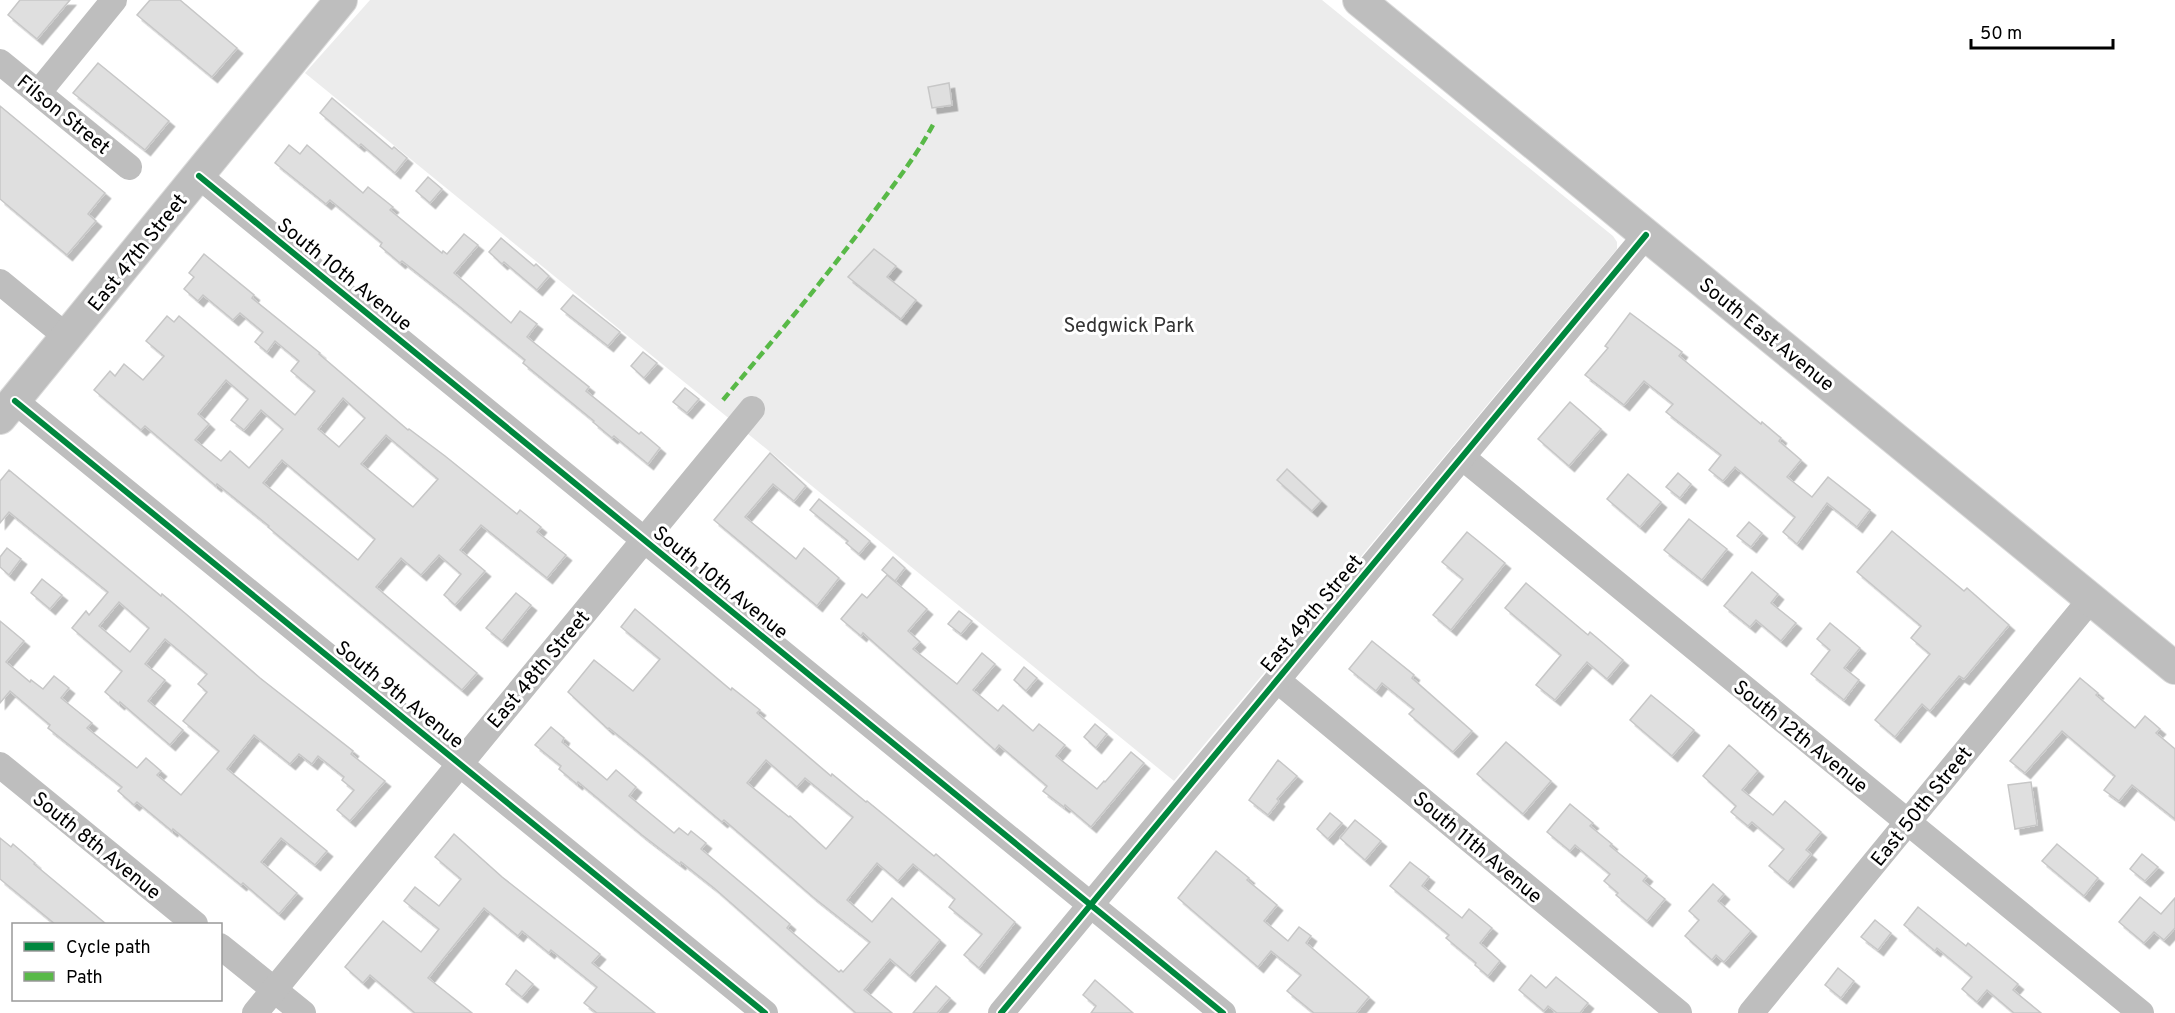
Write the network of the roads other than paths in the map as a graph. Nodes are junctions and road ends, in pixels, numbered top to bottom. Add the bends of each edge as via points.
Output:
1 (114, 0) edge
2 (340, 0) edge
3 (1359, 0) edge
4 (0, 62) edge
5 (38, 93) junction
6 (129, 167) dead end
7 (199, 176) junction
8 (1646, 235) junction
9 (0, 282) edge
10 (67, 337) junction
11 (752, 409) dead end
12 (7, 410) edge
13 (1462, 457) junction
14 (644, 541) junction
15 (2091, 599) junction
16 (2175, 668) edge
17 (1277, 680) junction
18 (459, 764) junction
19 (0, 765) edge
20 (1907, 823) junction
21 (1091, 905) junction
22 (194, 923) edge
23 (222, 947) edge
24 (274, 989) junction
25 (255, 1013) edge
26 (303, 1013) edge
27 (765, 1013) edge
28 (1001, 1013) edge
29 (1223, 1013) edge
30 (1679, 1013) edge
31 (1751, 1013) edge
32 (2141, 1013) edge

1 - 5 street
2 - 7 main road, East 47th Street
3 - 8 main road, South East Avenue
4 - 5 street, Filson Street
5 - 6 street, Filson Street
7 - 10 main road, East 47th Street
7 - 14 street, South 10th Avenue
8 - 13 street, East 49th Street
8 - 15 main road, South East Avenue
9 - 10 street
10 - 12 main road, East 47th Street
11 - 14 street, East 48th Street
12 - 18 street, South 9th Avenue
13 - 17 street, East 49th Street
13 - 20 street, South 12th Avenue
14 - 18 street, East 48th Street
14 - 21 street, South 10th Avenue
15 - 16 main road, South East Avenue
15 - 20 street, East 50th Street
17 - 21 street, East 49th Street
17 - 30 street, South 11th Avenue
18 - 24 street, East 48th Street
18 - 27 street, South 9th Avenue
19 - 22 street, South 8th Avenue
20 - 31 street, East 50th Street
20 - 32 street, South 12th Avenue
21 - 28 street, East 49th Street
21 - 29 street, South 10th Avenue
23 - 24 street
24 - 25 street, East 48th Street
24 - 26 street

